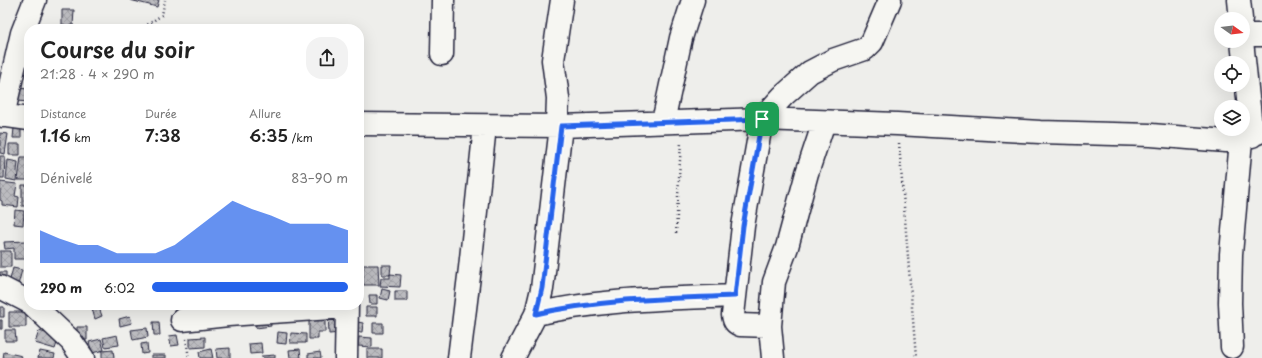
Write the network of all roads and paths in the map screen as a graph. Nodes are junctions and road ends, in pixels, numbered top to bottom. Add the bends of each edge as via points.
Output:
1 (35, 0) edge
2 (165, 0) edge
3 (443, 0) edge
4 (562, 0) edge
5 (693, 0) edge
6 (890, 0) edge
7 (1239, 0) edge
8 (1240, 12) edge
9 (26, 24) edge
10 (148, 24) edge
11 (24, 28) edge
12 (1250, 35) edge
13 (1262, 35) edge
14 (1243, 48) edge
15 (442, 54) dead end
16 (2, 115) edge
17 (24, 118) edge
18 (762, 119) junction
19 (824, 122) junction
20 (673, 123) junction
21 (364, 124) edge
22 (897, 124) junction
23 (485, 126) junction
24 (559, 126) junction
25 (1252, 136) edge
26 (676, 233) dead end
27 (0, 287) edge
28 (735, 296) junction
29 (24, 300) edge
30 (39, 310) edge
31 (294, 310) edge
32 (347, 310) edge
33 (536, 314) junction
34 (182, 320) dead end
35 (770, 326) junction
36 (1232, 347) dead end
37 (83, 358) edge
38 (346, 358) edge
39 (459, 358) edge
40 (514, 358) edge
41 (774, 358) edge
42 (916, 358) edge

1 - 9 street
2 - 10 path via 162,15
3 - 15 street
4 - 24 street via 553,60
5 - 20 street via 681,38
6 - 18 street via 872,42 865,49 833,60 810,72
7 - 8 street
11 - 16 street
12 - 13 street
14 - 25 street
16 - 17 street
18 - 19 street
18 - 20 street
18 - 28 street via 743,226
19 - 22 street
19 - 35 street via 787,247 775,276
20 - 24 street
20 - 26 path via 679,153
21 - 23 street
22 - 25 street via 1151,135 1226,141
22 - 42 path
23 - 24 street
23 - 39 street
24 - 33 street via 542,288
25 - 36 street via 1231,254
27 - 29 street
28 - 33 street via 592,304
28 - 35 street via 733,316 736,324
30 - 37 street via 72,341
31 - 34 street
32 - 38 street
33 - 40 street
35 - 41 street

